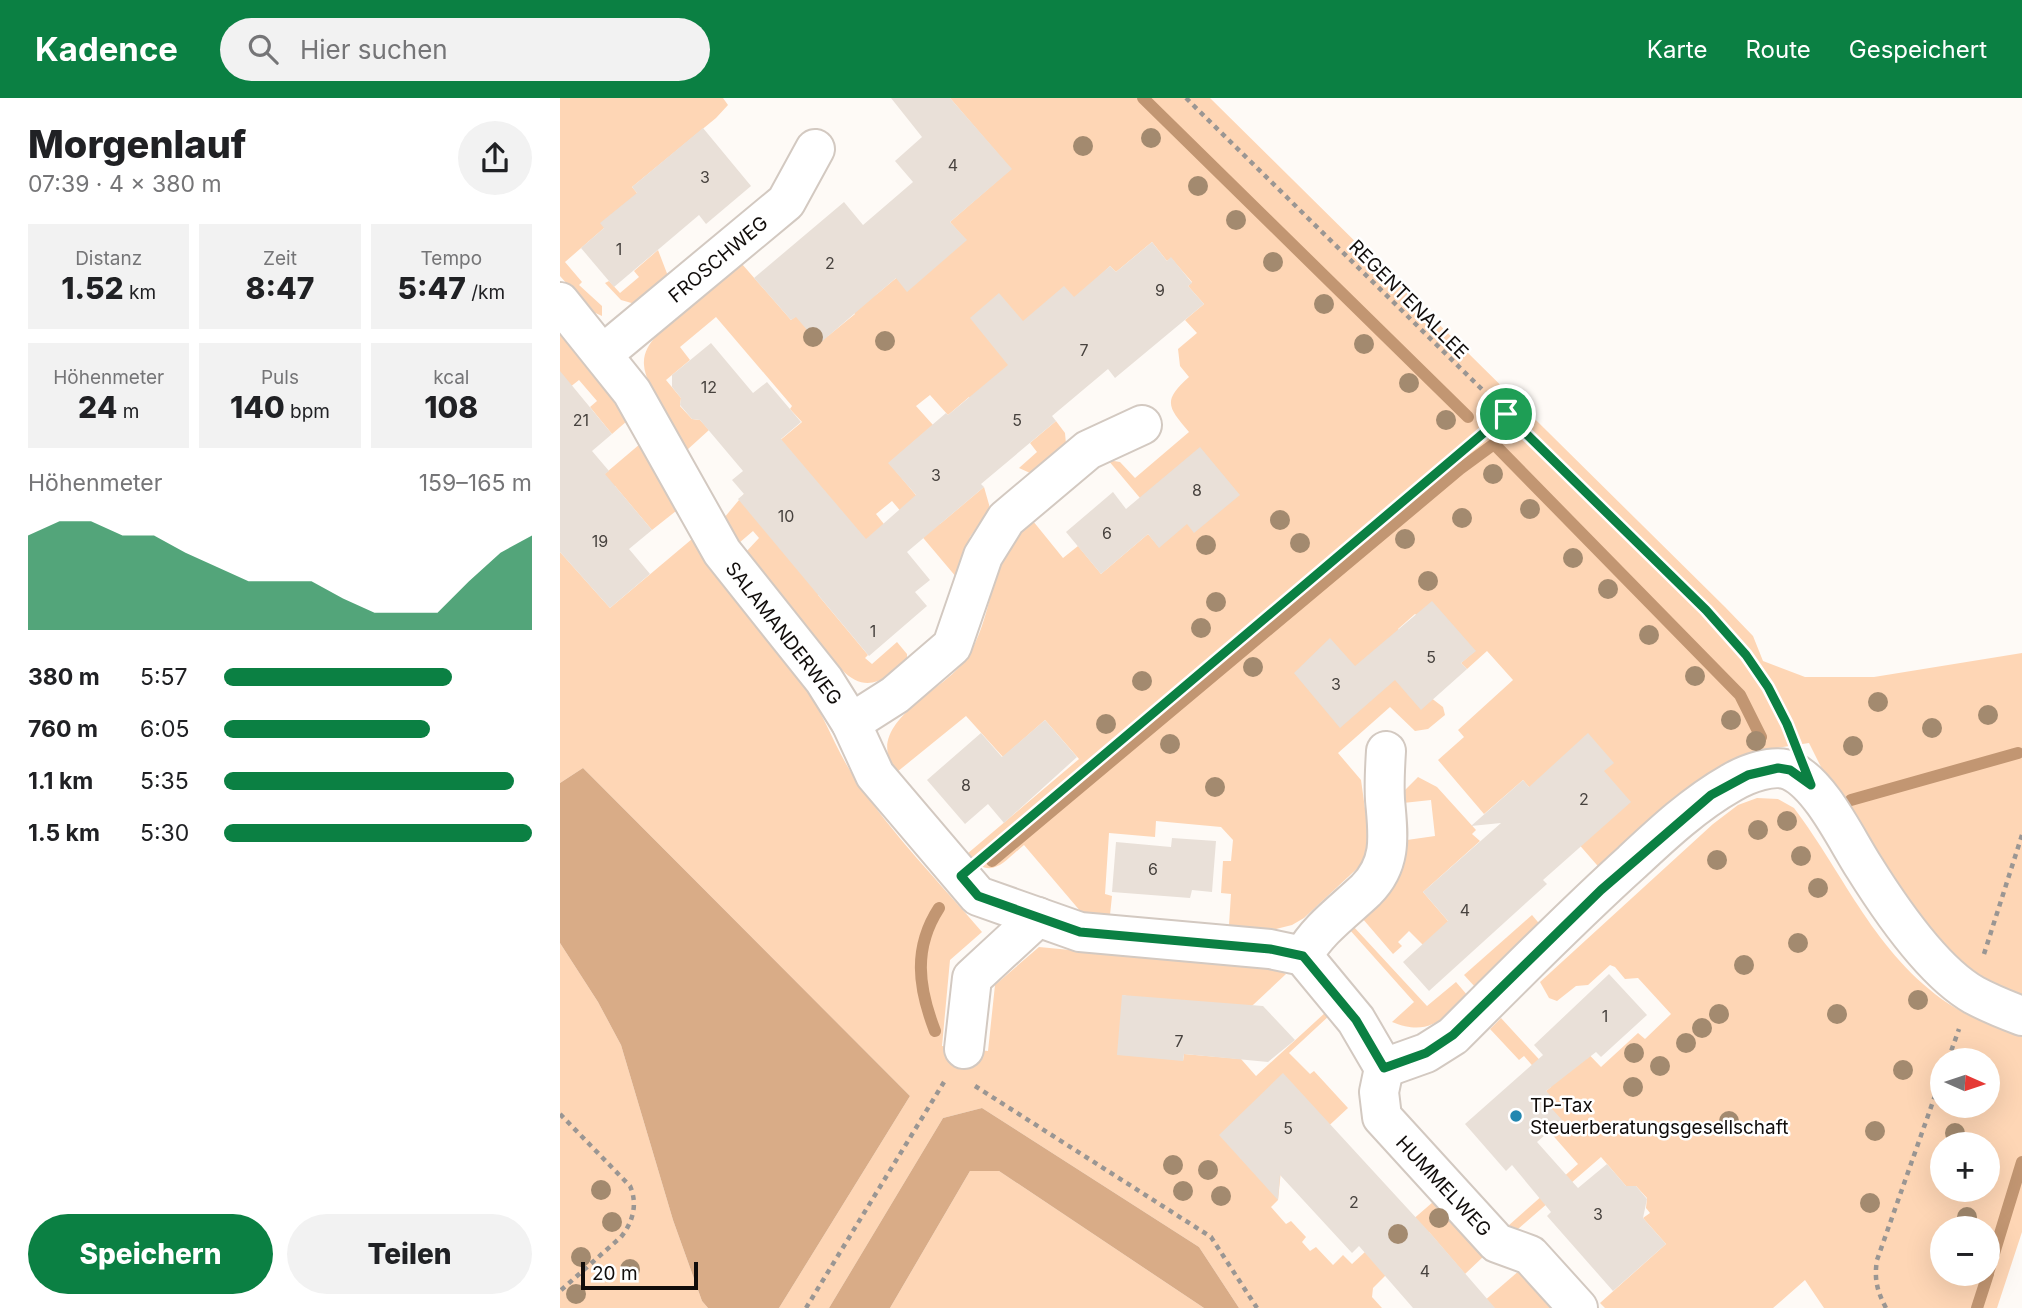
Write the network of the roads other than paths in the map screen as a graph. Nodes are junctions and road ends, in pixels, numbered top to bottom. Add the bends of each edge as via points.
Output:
1 (815, 149) dead end
2 (560, 302) edge
3 (603, 354) junction
4 (1142, 425) dead end
5 (851, 723) junction
6 (1386, 751) dead end
7 (1038, 917) junction
8 (1303, 956) junction
9 (2022, 1016) edge
10 (957, 1060) road end
11 (1384, 1068) junction
12 (1578, 1308) edge

1 - 3 street, FROSCHWEG via 786,202
2 - 3 street, SALAMANDERWEG
3 - 5 street, SALAMANDERWEG via 632,392 722,552 824,680
4 - 5 street via 1088,450 1006,519 984,556 952,646 895,695
5 - 7 street, SALAMANDERWEG via 875,775 978,896
6 - 8 street via 1388,837 1382,868 1368,888 1310,942
7 - 8 street, SALAMANDERWEG via 1080,932
7 - 10 street via 972,978
8 - 11 street via 1356,1020
9 - 11 street via 1972,994 1949,975 1884,899 1811,785 1790,770 1778,768 1748,775 1711,795 1601,890 1453,1035 1426,1053
11 - 12 street, HUMMELWEG via 1379,1092 1381,1117 1497,1242 1530,1255

